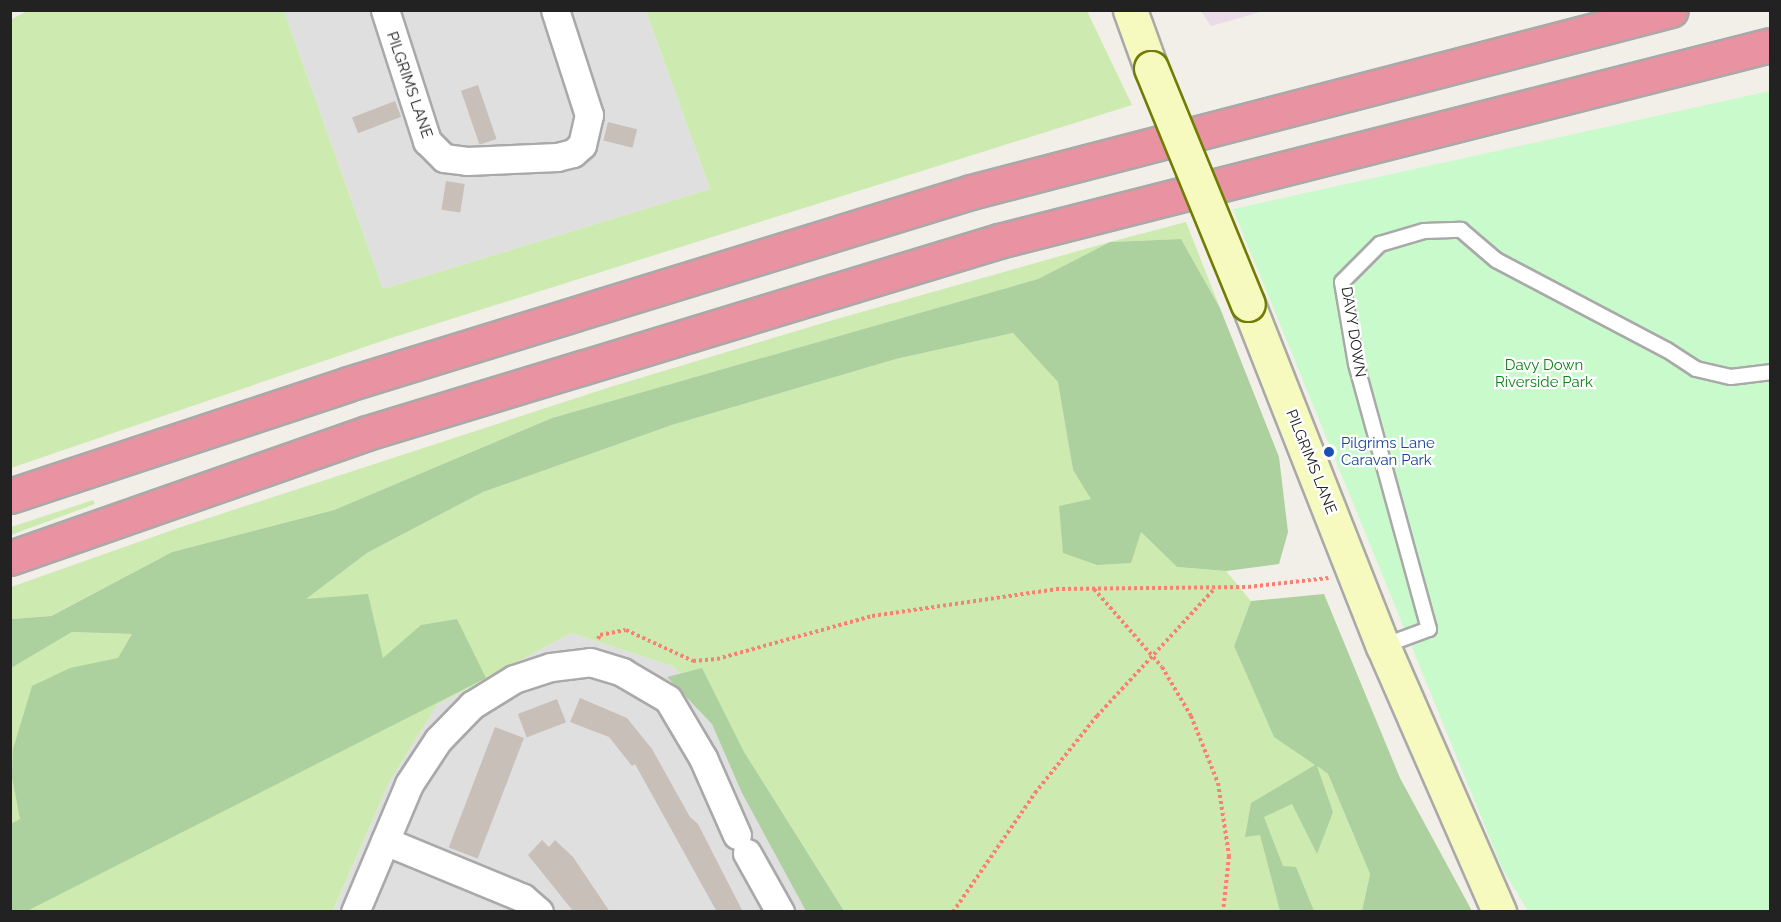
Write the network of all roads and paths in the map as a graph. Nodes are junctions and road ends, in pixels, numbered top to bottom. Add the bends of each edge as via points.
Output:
1 (384, 10) edge
2 (555, 10) edge
3 (1130, 10) edge
4 (1671, 10) edge
5 (1770, 45) edge
6 (1770, 372) edge
7 (10, 496) edge
8 (10, 558) edge
9 (1336, 577) dead end
10 (1093, 588) junction
11 (1215, 588) junction
12 (1383, 646) junction
13 (1154, 655) junction
14 (590, 662) junction
15 (385, 841) junction
16 (355, 912) edge
17 (539, 912) edge
18 (780, 912) edge
19 (953, 912) edge
20 (1223, 912) edge
21 (1499, 912) edge

1 - 2 street, PILGRIMS LANE via 427,141 444,158 466,161 557,157 573,153 582,145 589,115
3 - 12 main road, PILGRIMS LANE, bridge
4 - 7 highway via 971,192 348,384
5 - 8 highway via 999,241 367,433
6 - 12 lane, DAVY DOWN via 1731,377 1696,369 1496,260 1461,230 1424,231 1380,244 1342,282 1356,364 1429,628
9 - 11 path
10 - 11 path
10 - 13 path
10 - 14 path via 1056,589 872,616 717,659 693,662 626,630 600,635
11 - 13 path
12 - 21 main road, PILGRIMS LANE
13 - 19 path via 1035,793
13 - 20 path via 1191,716 1218,783 1229,856
14 - 15 street via 551,667 514,680 472,705 438,740 409,784
14 - 18 street via 622,672 668,699 703,758 742,844
15 - 16 street
15 - 17 street via 523,898

